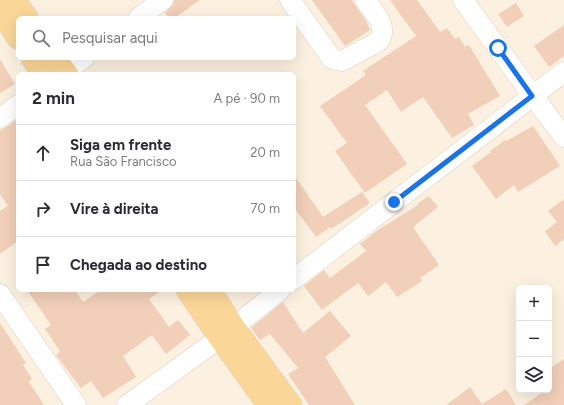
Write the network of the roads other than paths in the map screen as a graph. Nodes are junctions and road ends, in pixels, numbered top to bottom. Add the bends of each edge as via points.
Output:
1 (15, 0) edge
2 (163, 0) edge
3 (290, 0) edge
4 (364, 0) edge
5 (463, 0) edge
6 (0, 11) edge
7 (26, 16) edge
8 (141, 16) edge
9 (16, 35) edge
10 (33, 60) edge
11 (80, 60) edge
12 (62, 69) edge
13 (41, 72) edge
14 (564, 72) edge
15 (532, 96) junction
16 (16, 106) edge
17 (0, 118) edge
18 (564, 136) edge
19 (296, 277) edge
20 (189, 292) edge
21 (211, 292) edge
22 (277, 292) edge
23 (0, 294) edge
24 (226, 332) junction
25 (76, 405) edge
26 (127, 405) edge
27 (268, 405) edge
28 (291, 405) edge

1 - 7 main road
2 - 8 street
3 - 4 street via 332,59 342,61 375,44 382,37 382,26
5 - 15 street
6 - 9 main road
10 - 13 main road
11 - 12 street
14 - 15 street
15 - 18 street
15 - 19 street
16 - 17 street
20 - 24 main road
21 - 24 main road
22 - 24 street
23 - 25 street
24 - 26 street
24 - 27 main road
24 - 28 main road

